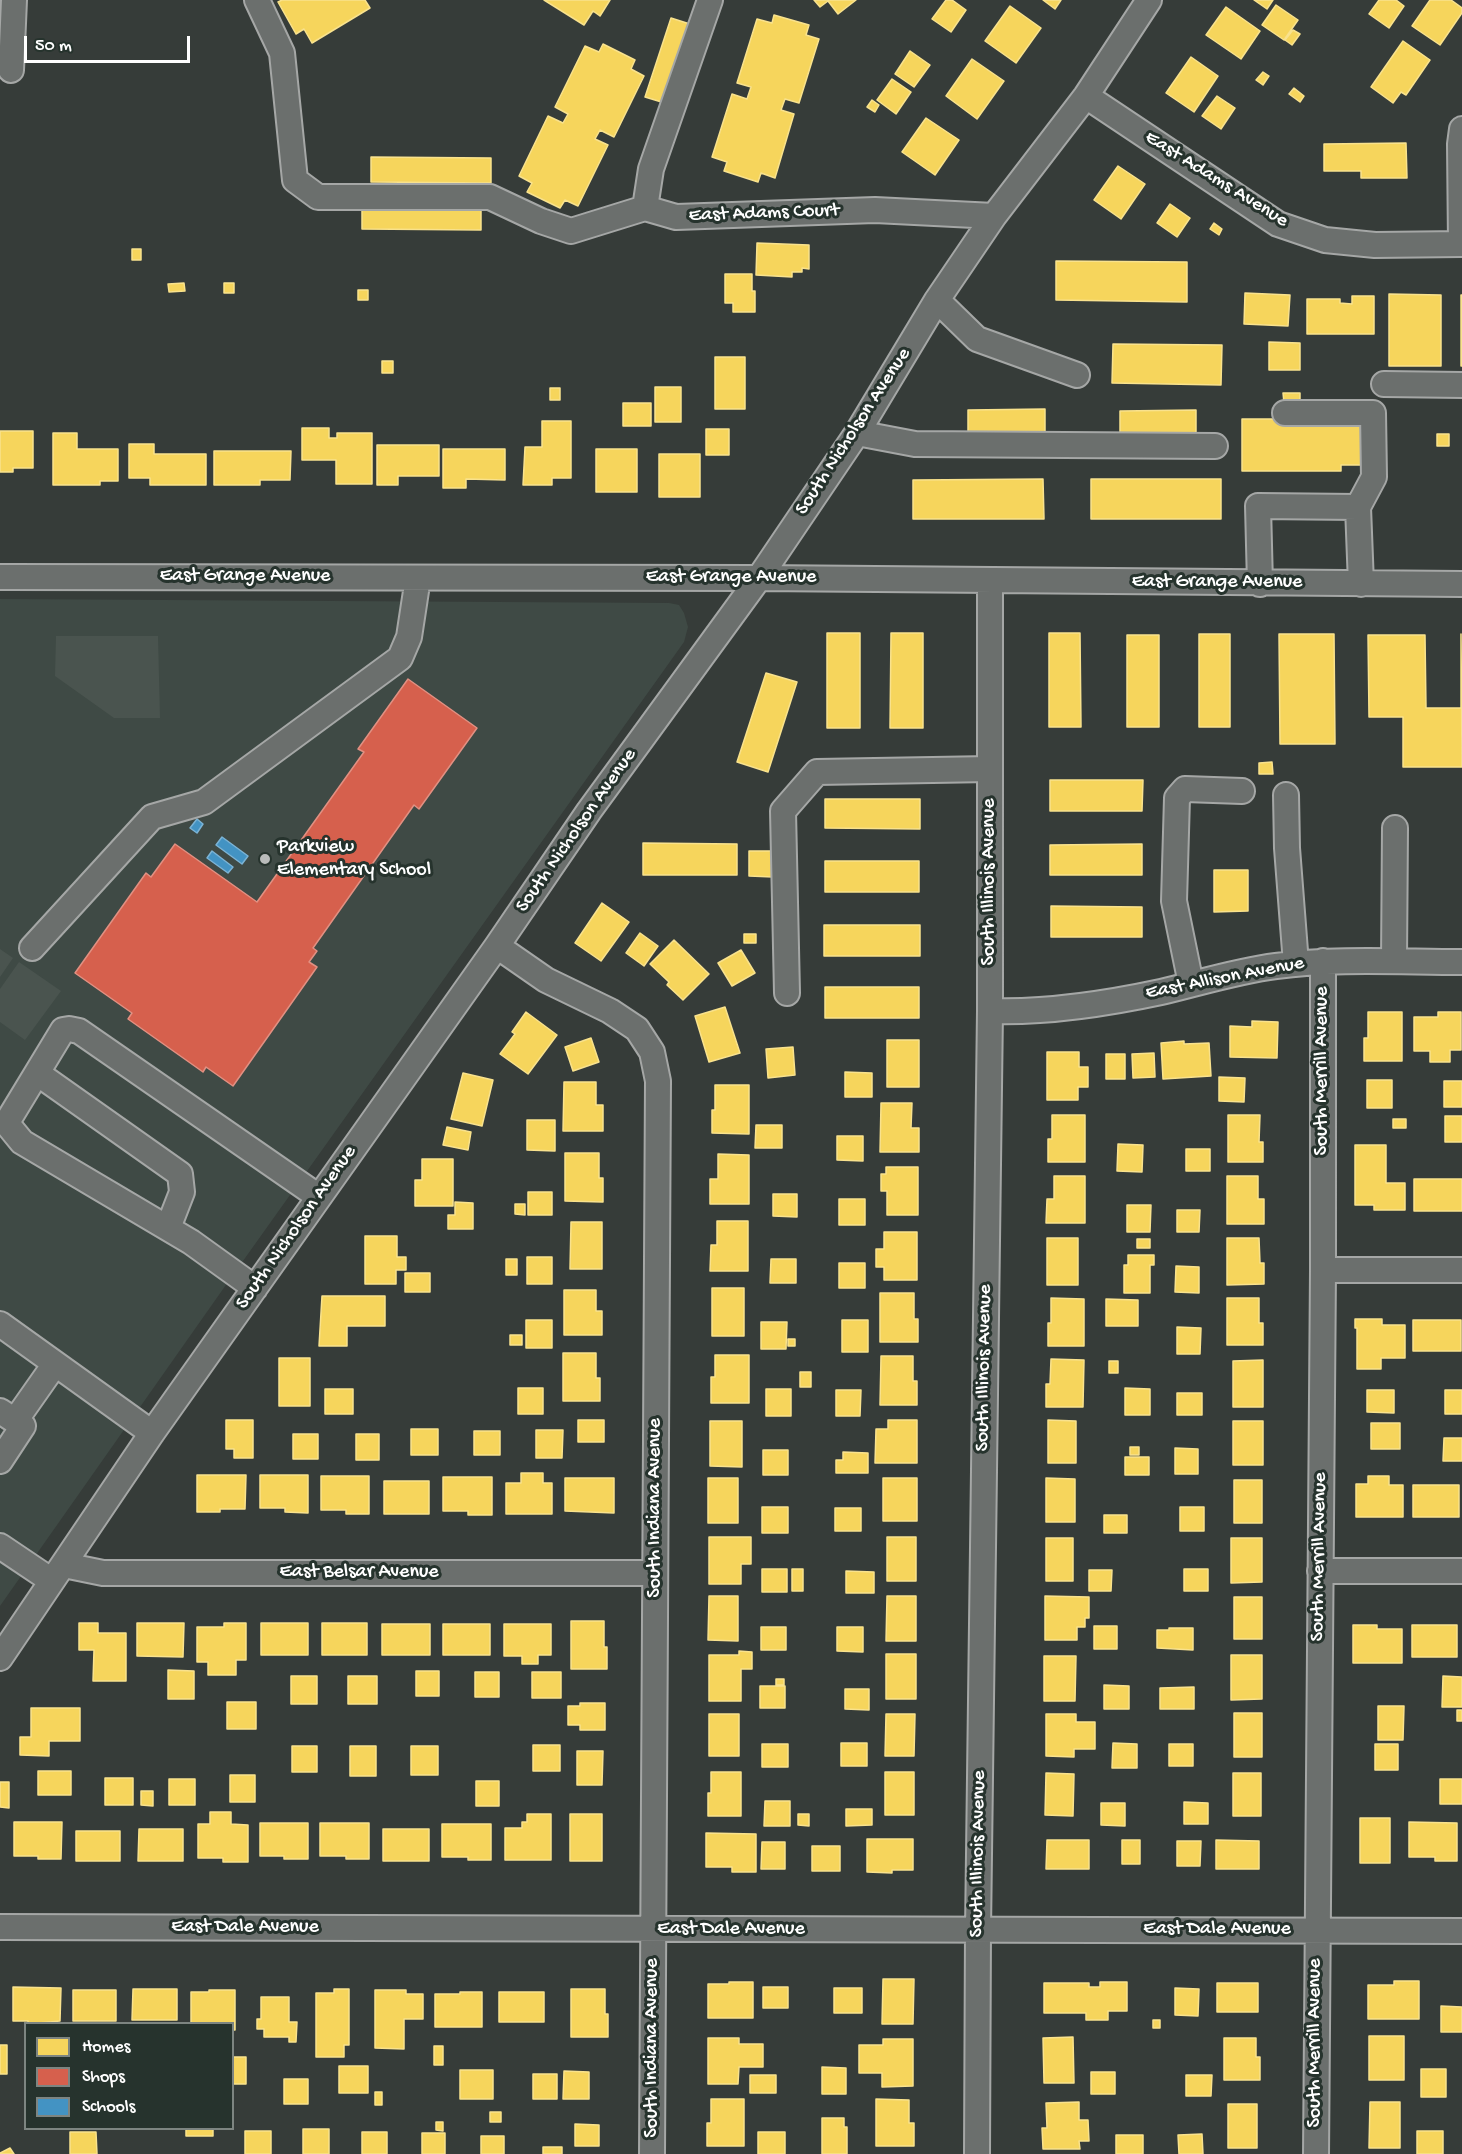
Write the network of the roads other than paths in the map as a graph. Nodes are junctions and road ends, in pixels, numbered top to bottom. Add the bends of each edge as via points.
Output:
1 (14, 0) edge
2 (257, 0) edge
3 (710, 0) edge
4 (1149, 0) edge
5 (11, 70) dead end
6 (1086, 96) junction
7 (1462, 129) edge
8 (645, 208) junction
9 (994, 216) junction
10 (1462, 244) edge
11 (937, 300) junction
12 (1077, 375) dead end
13 (1384, 384) dead end
14 (1462, 385) edge
15 (1285, 413) dead end
16 (857, 433) junction
17 (1215, 446) dead end
18 (1358, 507) junction
19 (0, 577) edge
20 (418, 578) junction
21 (759, 578) junction
22 (990, 581) junction
23 (1260, 584) junction
24 (1361, 584) junction
25 (1462, 584) edge
26 (990, 769) junction
27 (1242, 791) dead end
28 (1286, 795) dead end
29 (1395, 828) dead end
30 (497, 946) junction
31 (32, 948) dead end
32 (1323, 961) junction
33 (1394, 962) junction
34 (1462, 962) edge
35 (1296, 964) junction
36 (1191, 984) junction
37 (787, 993) dead end
38 (990, 1011) junction
39 (37, 1072) junction
40 (319, 1197) junction
41 (168, 1228) junction
42 (1323, 1270) junction
43 (1462, 1270) edge
44 (255, 1288) junction
45 (0, 1324) edge
46 (55, 1364) junction
47 (8, 1416) edge
48 (152, 1433) junction
49 (0, 1461) edge
50 (0, 1546) edge
51 (1320, 1571) junction
52 (1462, 1571) edge
53 (58, 1573) junction
54 (655, 1574) junction
55 (0, 1658) edge
56 (0, 1928) edge
57 (654, 1930) junction
58 (978, 1930) junction
59 (1317, 1930) junction
60 (1462, 1931) edge
61 (652, 2154) edge
62 (977, 2154) edge
63 (1316, 2154) edge

1 - 5 street
2 - 8 street via 282,53 294,180 318,198 490,197 570,231
3 - 8 street via 651,169
4 - 6 street, South Nicholson Avenue
6 - 9 street, South Nicholson Avenue
6 - 10 street, East Adams Avenue via 1278,224 1325,240 1375,245
7 - 10 street
8 - 9 street, East Adams Court via 676,217 875,210
9 - 11 street, South Nicholson Avenue
11 - 12 street via 977,339
11 - 16 street, South Nicholson Avenue
13 - 14 street
15 - 18 street via 1372,413 1374,477
16 - 17 street via 915,444
16 - 21 street, South Nicholson Avenue
18 - 23 street via 1258,506
18 - 24 street
19 - 20 street, East Grange Avenue
20 - 21 street, East Grange Avenue
20 - 31 street via 410,637 400,658 204,802 152,817
21 - 22 street, East Grange Avenue
21 - 30 street, South Nicholson Avenue via 589,811
22 - 23 street, East Grange Avenue
22 - 26 street, South Illinois Avenue
23 - 24 street, East Grange Avenue
24 - 25 street, East Grange Avenue
26 - 37 street via 817,772 783,811
26 - 38 street, South Illinois Avenue
27 - 36 street via 1185,789 1177,798 1174,901
28 - 35 street
29 - 33 street
30 - 40 street, South Nicholson Avenue
30 - 54 street, South Indiana Avenue via 546,980 610,1011 637,1029 652,1052 658,1081
32 - 33 street, East Allison Avenue
32 - 35 street, East Allison Avenue
32 - 42 street, South Merrill Avenue
33 - 34 street, East Allison Avenue
35 - 36 street, East Allison Avenue
36 - 38 street, East Allison Avenue via 1069,1008
38 - 58 street, South Illinois Avenue
39 - 40 street via 63,1030 79,1031
39 - 41 street via 180,1174 182,1192
39 - 41 street via 9,1119 8,1125 15,1135
40 - 44 street, South Nicholson Avenue
41 - 44 street
42 - 43 street
42 - 51 street, South Merrill Avenue
44 - 48 street, South Nicholson Avenue
45 - 46 street
46 - 47 street
46 - 48 street
47 - 49 street via 23,1426
48 - 53 street, South Nicholson Avenue
50 - 53 street
51 - 52 street
51 - 59 street, South Merrill Avenue
53 - 54 street, East Belsar Avenue
53 - 55 street, South Nicholson Avenue
54 - 57 street, South Indiana Avenue
56 - 57 street, East Dale Avenue
57 - 58 street, East Dale Avenue
57 - 61 street, South Indiana Avenue
58 - 59 street, East Dale Avenue
58 - 62 street, South Illinois Avenue
59 - 60 street, East Dale Avenue
59 - 63 street, South Merrill Avenue

